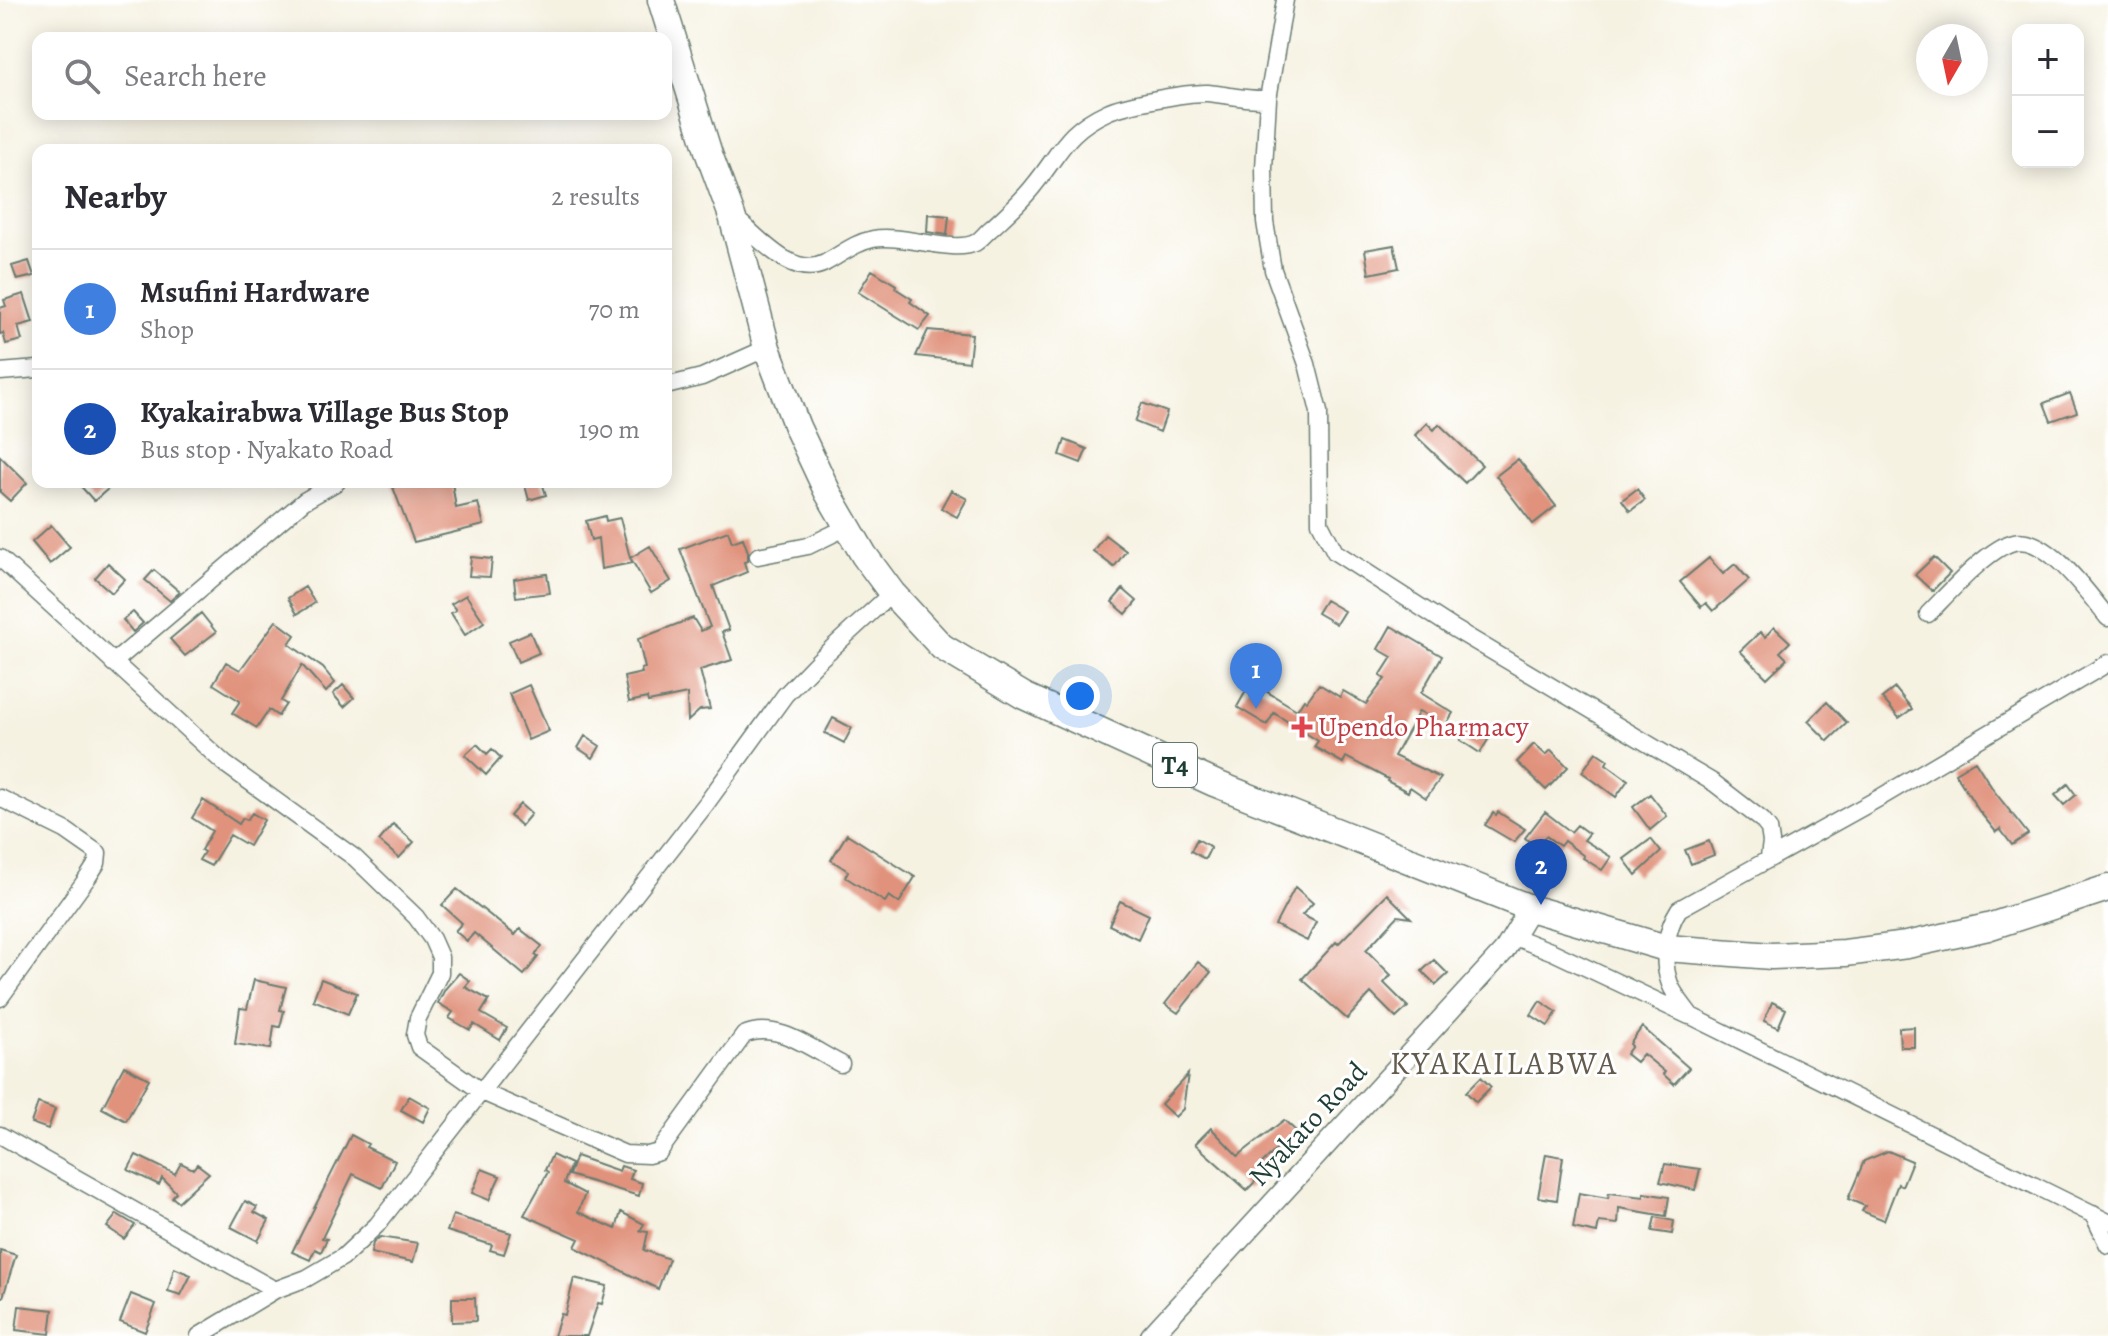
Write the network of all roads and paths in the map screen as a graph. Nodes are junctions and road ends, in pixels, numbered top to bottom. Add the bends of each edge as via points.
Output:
1 (661, 0) edge
2 (1285, 0) edge
3 (671, 32) edge
4 (672, 35) edge
5 (1268, 99) junction
6 (732, 216) junction
7 (767, 348) junction
8 (32, 369) edge
9 (0, 372) edge
10 (672, 384) edge
11 (315, 488) edge
12 (847, 527) junction
13 (758, 556) dead end
14 (0, 558) edge
15 (892, 593) junction
16 (1928, 614) dead end
17 (2108, 618) edge
18 (113, 663) junction
19 (2108, 663) edge
20 (0, 798) edge
21 (1769, 857) junction
22 (2108, 888) edge
23 (1530, 908) junction
24 (1512, 936) junction
25 (1666, 948) junction
26 (2, 990) edge
27 (1691, 1016) junction
28 (841, 1064) dead end
29 (482, 1092) junction
30 (0, 1135) edge
31 (2101, 1218) edge
32 (2108, 1245) edge
33 (275, 1290) junction
34 (199, 1336) edge
35 (1151, 1336) edge

1 - 3 highway, T4
2 - 5 street
4 - 6 highway, T4
5 - 6 street via 1189,94 1108,112 1066,140 1023,199 976,243 881,237 858,242 808,268 788,262
5 - 21 street via 1265,222 1273,270 1319,412 1320,523 1335,552 1714,783 1769,829
6 - 7 highway, T4
7 - 10 street
7 - 12 highway, T4 via 797,427
8 - 9 street
11 - 18 street
12 - 13 street via 808,546
12 - 15 highway, T4
14 - 18 street
15 - 23 highway, T4 via 942,647 1024,696 1214,783
15 - 29 street via 785,695
16 - 17 street via 1981,563 2014,542 2030,542 2066,568
18 - 29 street via 225,764 355,858 416,917 440,957 440,973 418,1018 419,1047
19 - 21 street
20 - 26 street via 98,853 88,877
21 - 25 street via 1679,909
22 - 25 highway, T4 via 1988,927 1907,945 1772,956
23 - 24 street, Nyakato Road
23 - 25 highway, T4
24 - 27 street
24 - 35 street, Nyakato Road
25 - 27 street via 1671,988
27 - 31 street
28 - 29 street via 776,1031 744,1035 659,1152 648,1155 625,1154
29 - 33 street via 377,1225 343,1257
30 - 33 street
31 - 32 street
33 - 34 street

